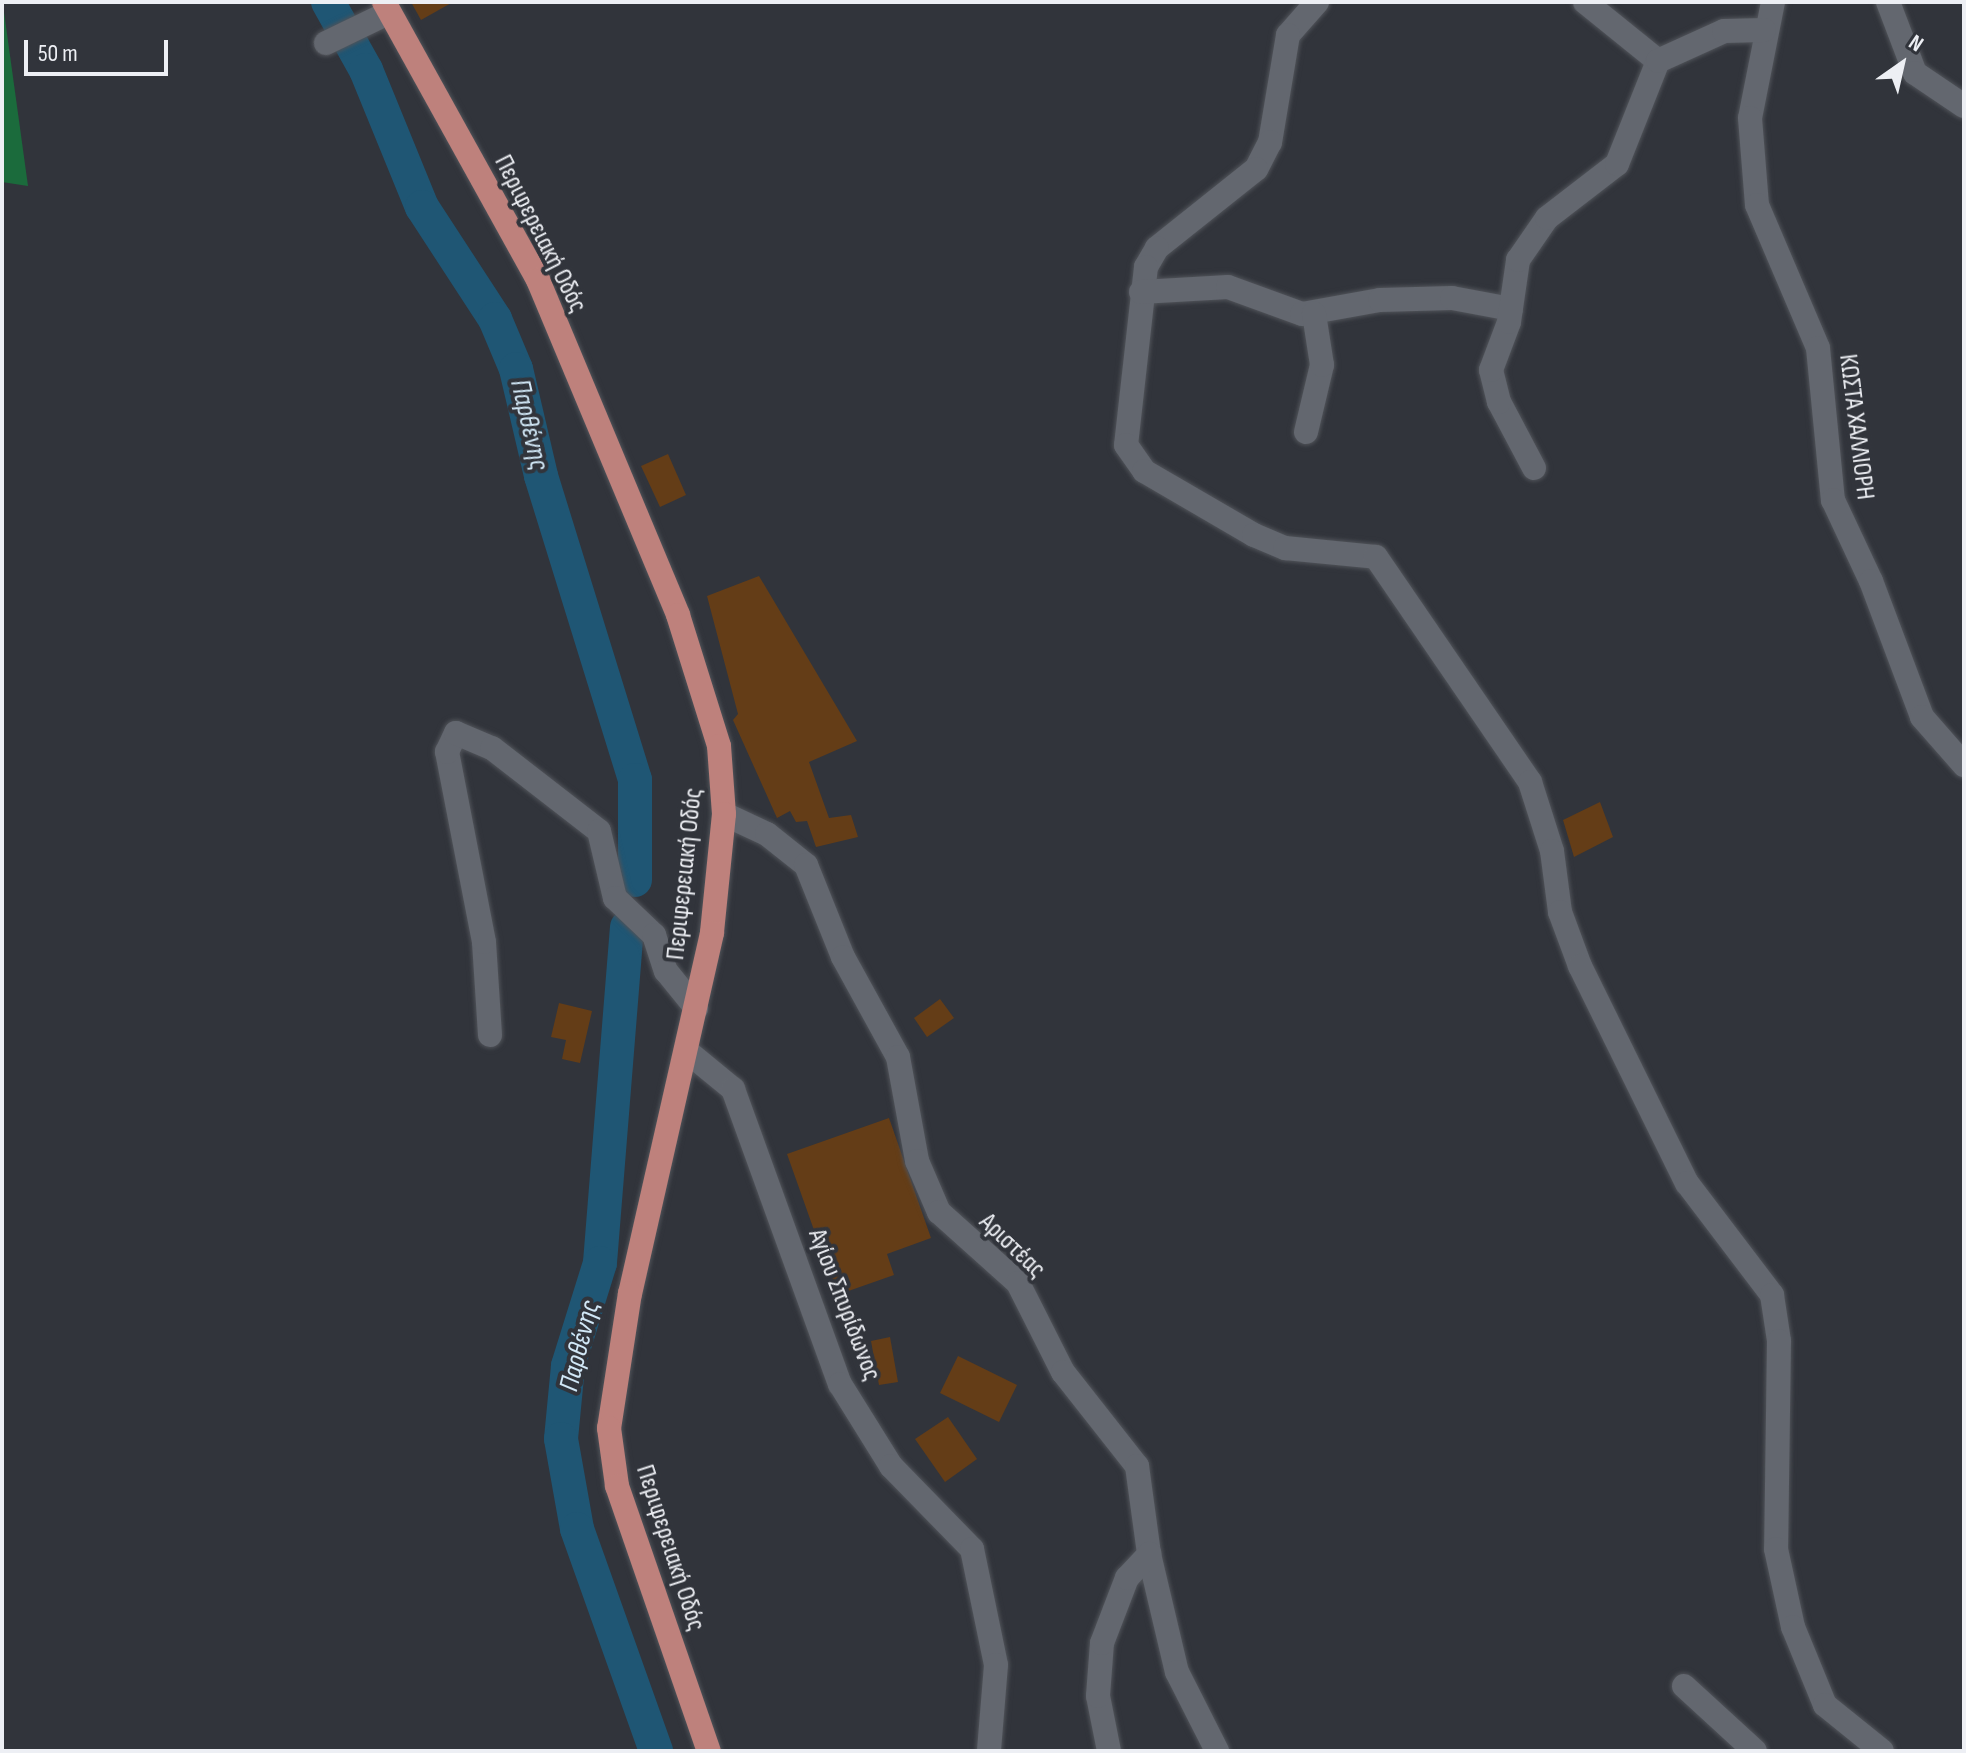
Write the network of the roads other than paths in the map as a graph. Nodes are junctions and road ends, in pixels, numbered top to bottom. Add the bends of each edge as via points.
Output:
1 (1317, 2) edge
2 (1585, 2) edge
3 (1773, 2) edge
4 (1888, 2) edge
5 (379, 13) edge
6 (1764, 30) junction
7 (326, 43) dead end
8 (1658, 61) junction
9 (1964, 106) edge
10 (1141, 292) junction
11 (1511, 309) junction
12 (1314, 314) junction
13 (1306, 432) dead end
14 (1534, 468) dead end
15 (1964, 765) edge
16 (724, 814) junction
17 (696, 1008) junction
18 (490, 1035) dead end
19 (689, 1053) junction
20 (1149, 1554) junction
21 (1684, 1686) dead end
22 (709, 1751) edge
23 (989, 1751) edge
24 (1109, 1751) edge
25 (1217, 1751) edge
26 (1755, 1751) edge
27 (1882, 1751) edge

1 - 10 street via 1288,35 1264,155 1245,181 1157,248
2 - 8 street
3 - 6 street, ΚΩΣΤΑ ΧΑΛΛΙΟΡΗ
4 - 9 street via 1915,73
5 - 7 street
5 - 16 main road, Περιφερειακή Οδός via 538,280 698,670 719,746
6 - 8 street via 1724,31
6 - 15 street, ΚΩΣΤΑ ΧΑΛΛΙΟΡΗ via 1750,118 1753,188 1769,244 1818,348 1833,500 1871,581 1922,717
8 - 11 street via 1617,164 1547,218 1522,251
10 - 12 street via 1228,287 1290,311
10 - 27 street via 1136,396 1125,433 1137,464 1285,548 1376,557 1536,793 1560,912 1580,966 1687,1183 1772,1295 1779,1341 1776,1549 1793,1627 1825,1705
11 - 12 street via 1452,298 1380,300
11 - 14 street via 1493,357 1493,386
12 - 13 street via 1322,365
16 - 17 main road, Περιφερειακή Οδός via 712,933
16 - 20 street, Αριστέας via 767,834 806,865 843,957 898,1057 925,1185 953,1229 1018,1283 1063,1372 1131,1457 1141,1475
17 - 18 street via 666,971 654,935 615,898 599,831 492,748 456,733 447,752 484,942
17 - 19 main road, Περιφερειακή Οδός
19 - 22 main road, Περιφερειακή Οδός via 630,1293 609,1428 620,1496
19 - 23 street, Αγίου Σπυρίδωνος via 733,1089 840,1384 885,1457 957,1529 976,1560 996,1672
20 - 24 street via 1127,1578 1102,1643 1098,1696
20 - 25 street, Αριστέας via 1184,1694
21 - 26 street

